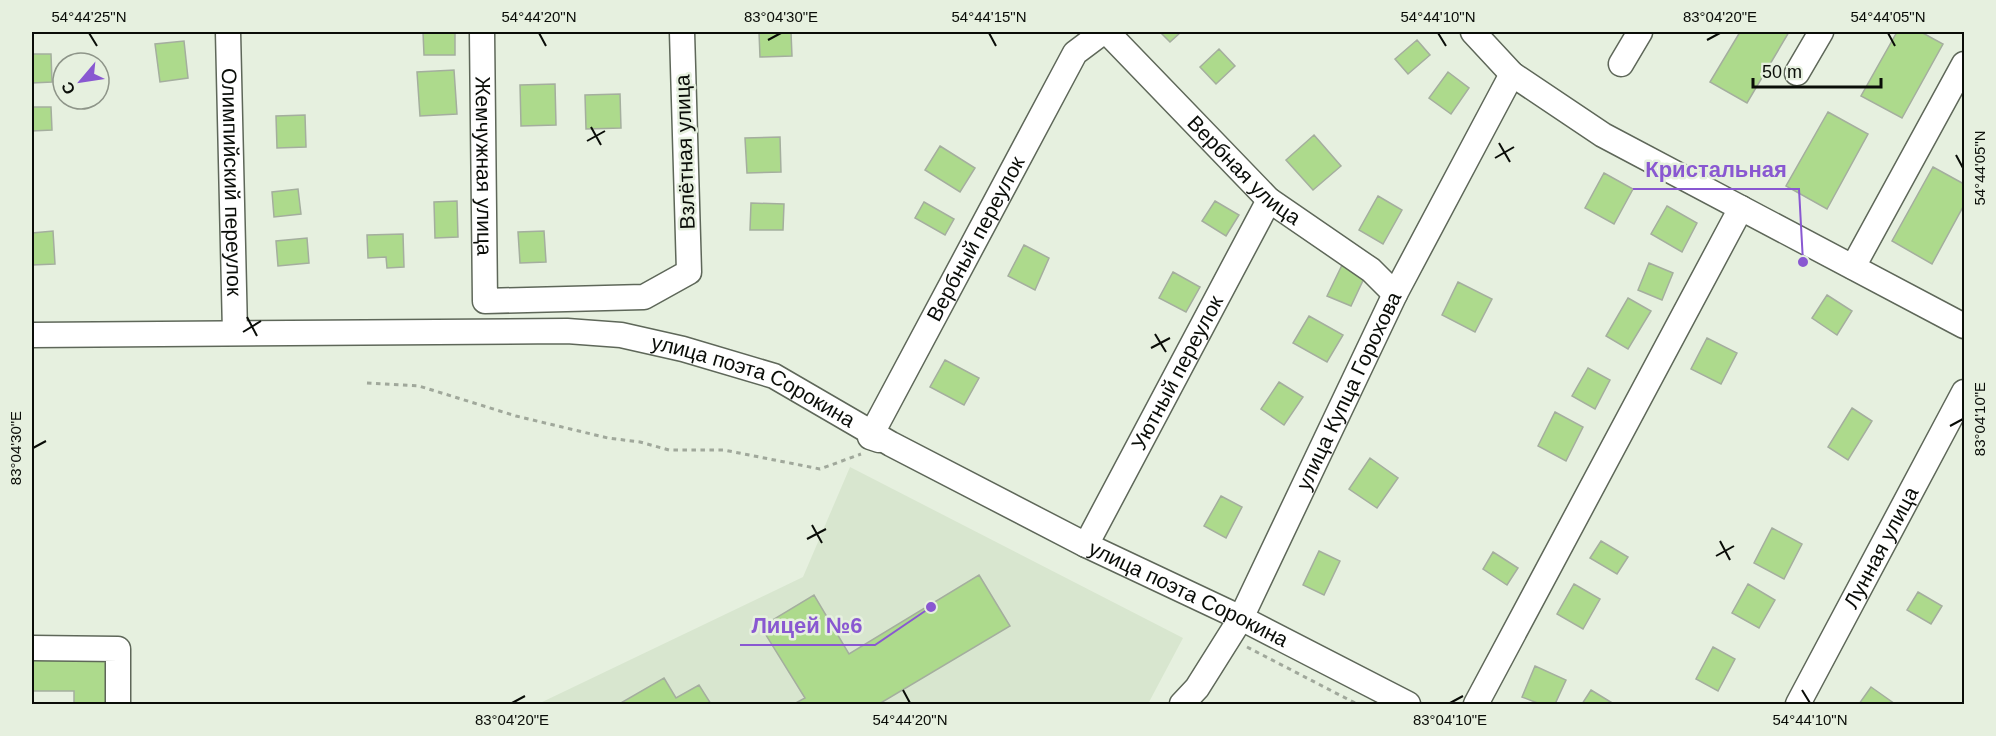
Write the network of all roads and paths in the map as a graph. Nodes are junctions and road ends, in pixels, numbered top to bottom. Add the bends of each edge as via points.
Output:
1 (228, 32) edge
2 (482, 32) edge
3 (682, 32) edge
4 (1105, 32) edge
5 (1473, 32) edge
6 (1640, 32) edge
7 (1821, 32) edge
8 (1621, 64) dead end
9 (1965, 64) edge
10 (1797, 73) dead end
11 (1512, 74) junction
12 (1269, 200) junction
13 (1741, 208) junction
14 (1853, 267) junction
15 (689, 272) joint
16 (1395, 294) junction
17 (1965, 326) edge
18 (235, 332) junction
19 (32, 335) edge
20 (367, 383) dead end
21 (1965, 392) edge
22 (891, 444) junction
23 (1086, 545) junction
24 (1235, 627) junction
25 (32, 648) edge
26 (118, 705) edge
27 (1182, 705) edge
28 (1358, 705) edge
29 (1408, 705) edge
30 (1476, 705) edge
31 (1798, 705) edge

1 - 18 street, Олимпийский переулок
2 - 15 street, Жемчужная улица via 485,301 644,297
3 - 15 street, Взлётная улица
4 - 12 street, Вербная улица
4 - 22 street, Вербный переулок via 1075,53 870,437
5 - 11 street
6 - 8 street
7 - 10 street
9 - 14 street
11 - 13 street via 1603,135
11 - 16 street, улица Купца Горохова
12 - 16 street, Вербная улица via 1371,270
12 - 23 street, Уютный переулок
13 - 14 street
13 - 30 street
14 - 17 street
16 - 24 street, улица Купца Горохова
18 - 19 street, улица поэта Сорокина
18 - 22 street, улица поэта Сорокина via 567,331 621,335 774,376
20 - 22 path via 419,386 516,416 669,450 724,450 820,469
21 - 31 street, Лунная улица
22 - 23 street, улица поэта Сорокина
23 - 24 street, улица поэта Сорокина
24 - 27 street, улица Купца Горохова
24 - 28 path
24 - 29 street, улица поэта Сорокина
25 - 26 street via 118,650

